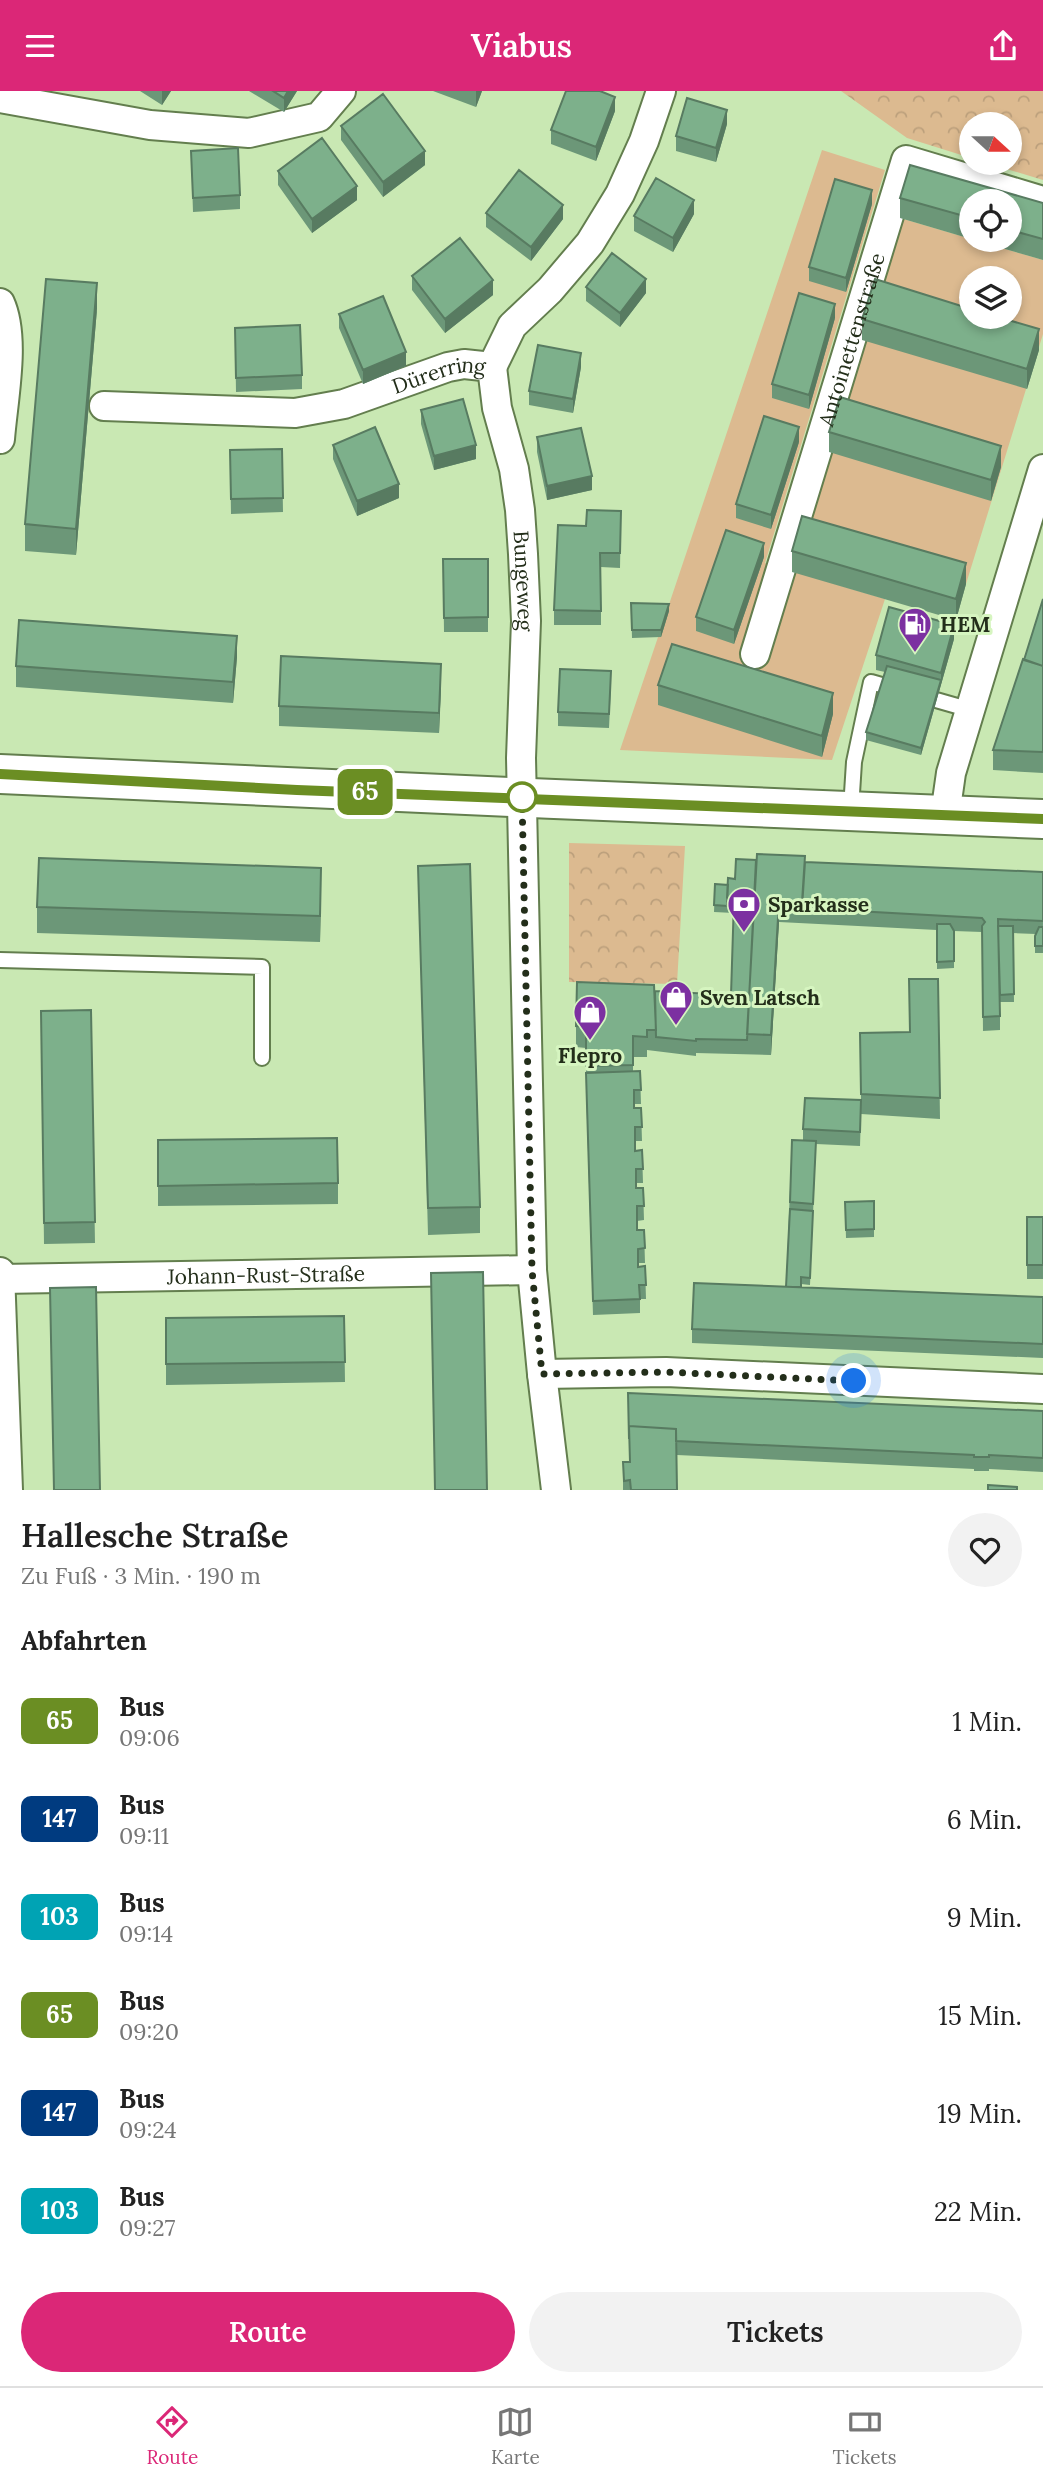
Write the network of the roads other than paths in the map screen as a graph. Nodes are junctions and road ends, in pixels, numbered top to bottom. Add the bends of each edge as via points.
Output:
1 (341, 91) edge
2 (661, 91) edge
3 (0, 98) edge
4 (1043, 201) edge
5 (0, 303) edge
6 (492, 367) junction
7 (104, 407) dead end
8 (1, 421) edge
9 (1043, 469) edge
10 (755, 654) dead end
11 (971, 710) junction
12 (0, 774) edge
13 (522, 797) junction
14 (851, 811) junction
15 (945, 814) junction
16 (1043, 819) edge
17 (0, 960) edge
18 (262, 1059) dead end
19 (532, 1270) junction
20 (0, 1272) edge
21 (0, 1279) edge
22 (542, 1374) junction
23 (1043, 1389) edge
24 (8, 1490) edge
25 (556, 1490) edge

1 - 3 street via 319,117 249,133 150,125
2 - 6 street, Dürerring via 621,194 590,243 512,326
4 - 10 street, Antoinettenstraße via 906,160
5 - 8 street via 8,324
6 - 7 street, Dürerring via 448,367 344,404 295,413
6 - 13 street, Bungeweg via 497,408 514,469 523,554
9 - 11 street
11 - 14 lane via 871,682 854,762
11 - 15 street via 948,784
12 - 13 main road
13 - 14 main road
13 - 19 street
14 - 15 main road
15 - 16 main road
17 - 18 lane via 262,967
19 - 21 street, Johann-Rust-Straße
19 - 22 street
20 - 21 street
21 - 24 street
22 - 23 street via 666,1372
22 - 25 street

